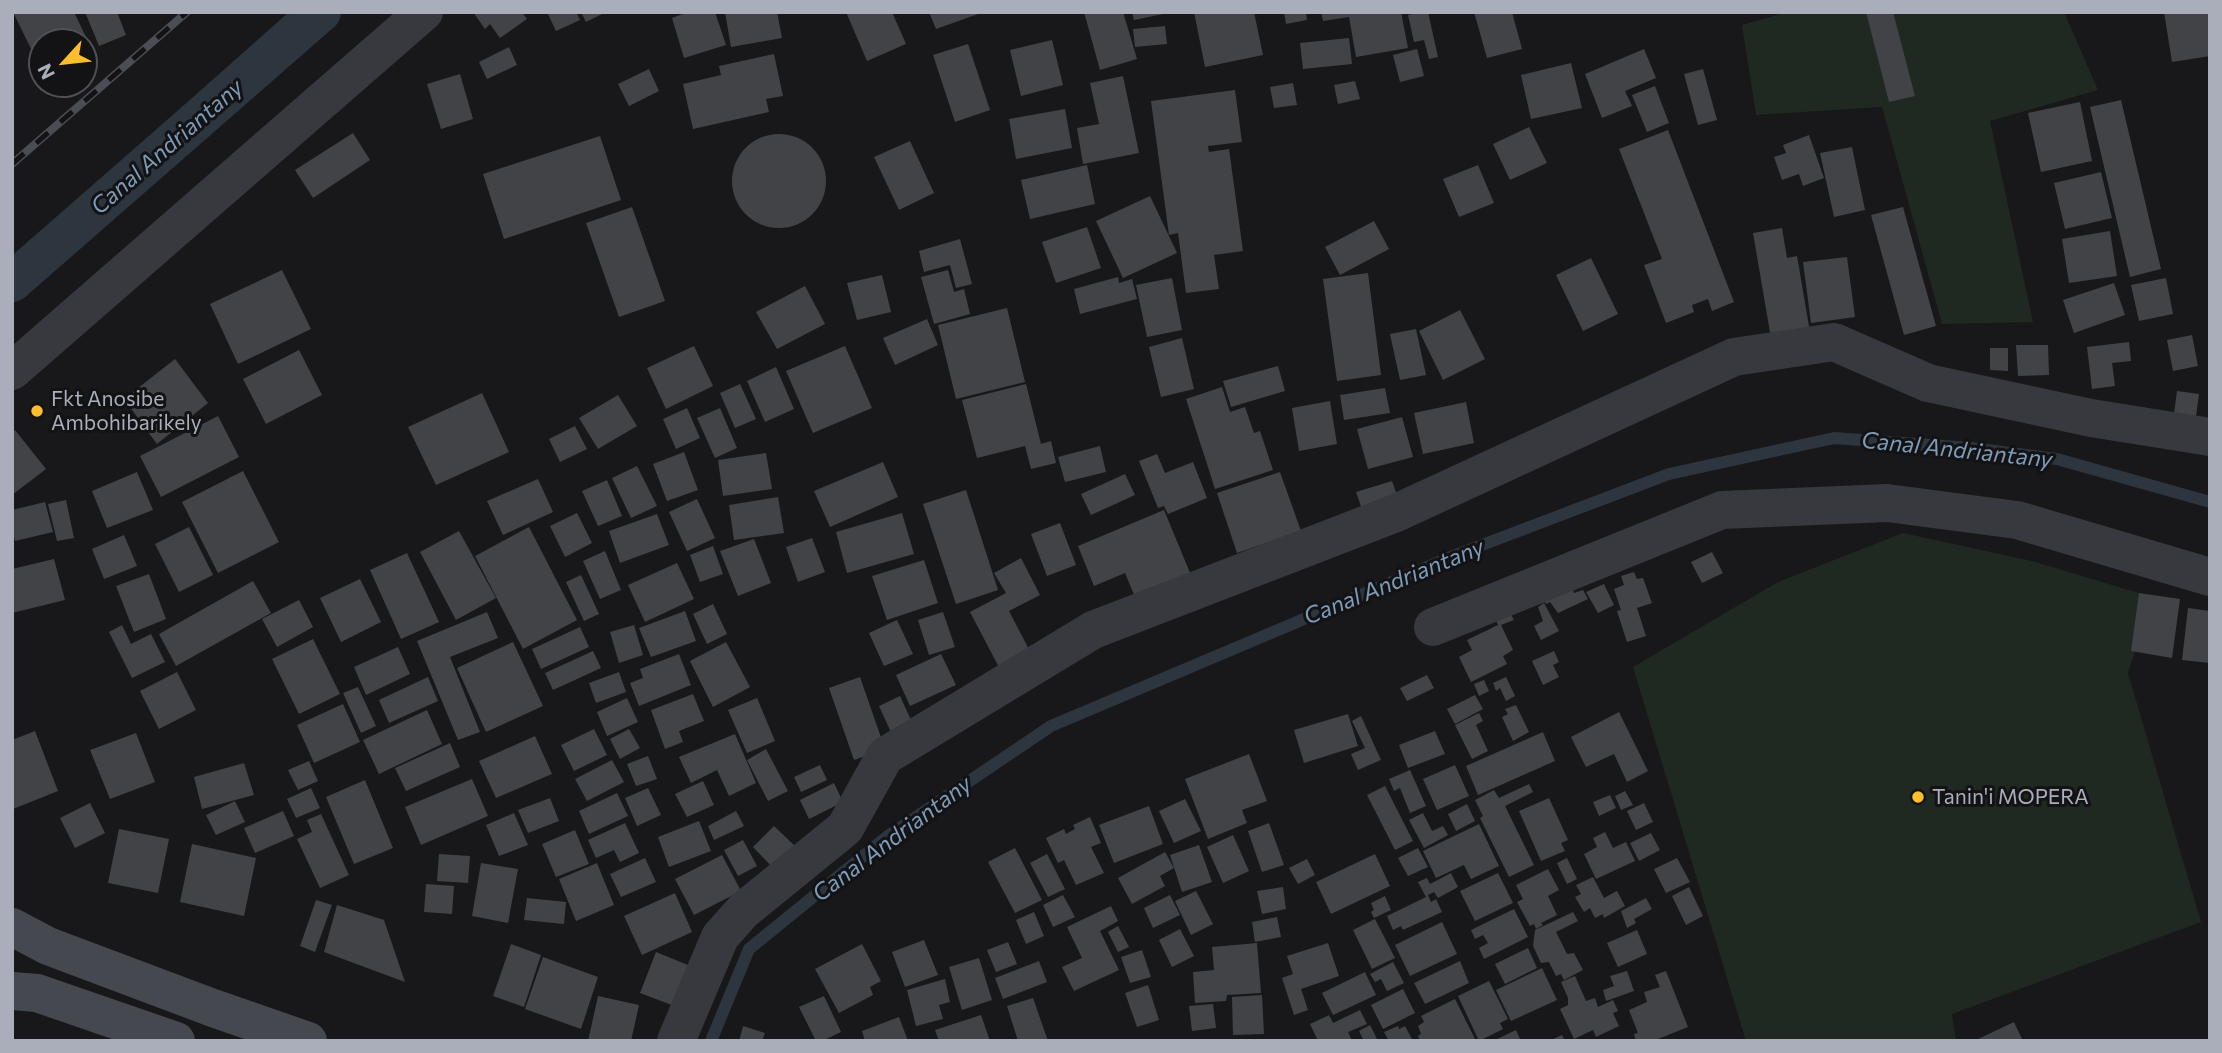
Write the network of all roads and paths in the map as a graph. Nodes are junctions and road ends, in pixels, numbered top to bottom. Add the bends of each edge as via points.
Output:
1 (424, 12) edge
2 (12, 371) edge
3 (2210, 437) edge
4 (2210, 577) edge
5 (1433, 628) dead end
6 (12, 926) edge
7 (12, 991) edge
8 (176, 1041) edge
9 (308, 1041) edge
10 (676, 1041) edge

1 - 2 street
3 - 10 street via 2091,418 1928,383 1834,342 1734,357 1396,513 1093,630 885,756 845,828 743,911 720,937
4 - 5 street via 2017,520 1887,503 1722,510
6 - 9 main road via 48,946
7 - 8 main road via 37,993

